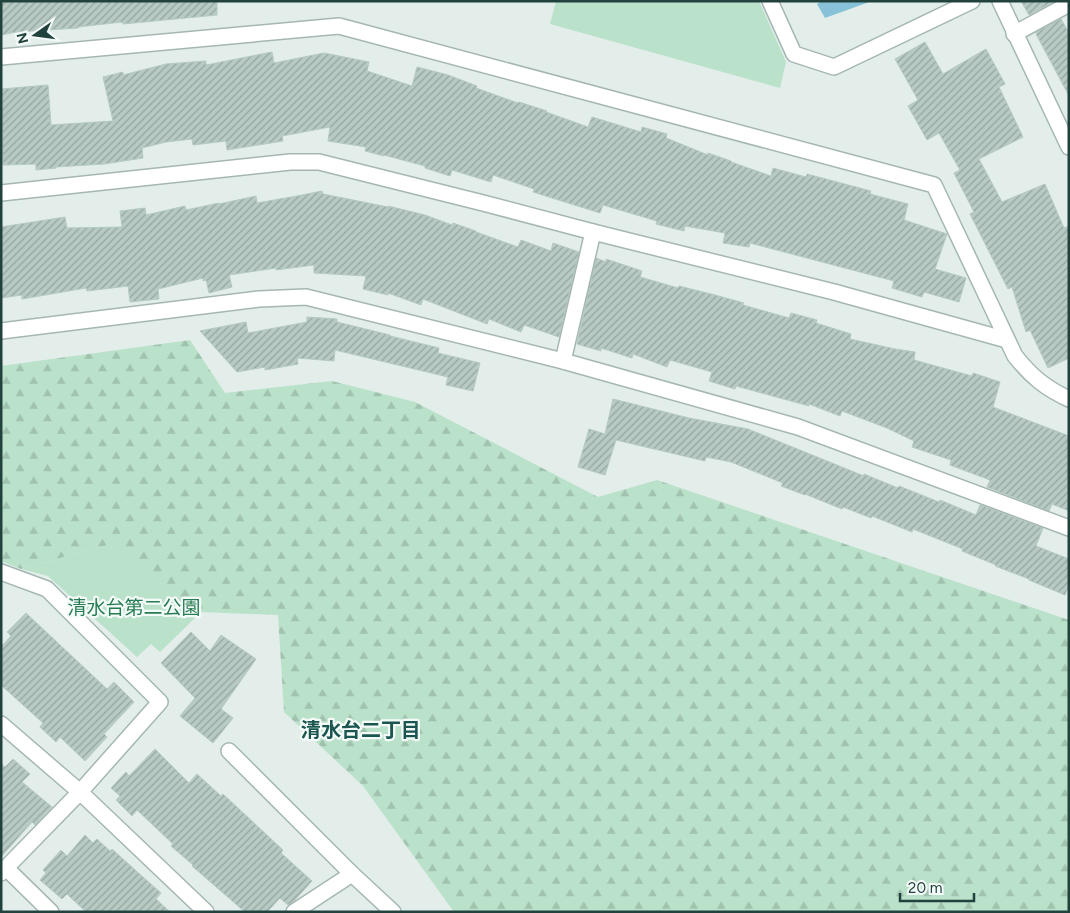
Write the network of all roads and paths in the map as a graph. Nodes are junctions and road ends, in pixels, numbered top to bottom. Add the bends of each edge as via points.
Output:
1 (770, 1) edge
2 (972, 1) edge
3 (1000, 1) edge
4 (1069, 4) edge
5 (1014, 34) junction
6 (1, 57) edge
7 (1069, 147) edge
8 (1, 193) edge
9 (593, 232) junction
10 (1, 331) edge
11 (1006, 340) junction
12 (563, 361) junction
13 (1069, 398) edge
14 (1069, 528) edge
15 (1, 572) edge
16 (2, 725) edge
17 (230, 751) dead end
18 (80, 792) junction
19 (4, 870) edge
20 (352, 874) junction
21 (51, 912) edge
22 (206, 912) edge
23 (294, 912) edge
24 (393, 912) edge

1 - 2 street via 794,54 834,67
3 - 5 street
4 - 5 street
5 - 7 street
6 - 11 street via 339,26 934,185
8 - 9 street via 290,162 319,162
9 - 11 street via 834,292
9 - 12 street
10 - 12 street via 259,299 306,297
11 - 13 street via 1026,370 1040,383
12 - 14 street via 798,427
15 - 18 street via 47,589 160,702
16 - 18 street
17 - 20 street
18 - 19 street
18 - 22 street
19 - 21 street
20 - 23 street
20 - 24 street

